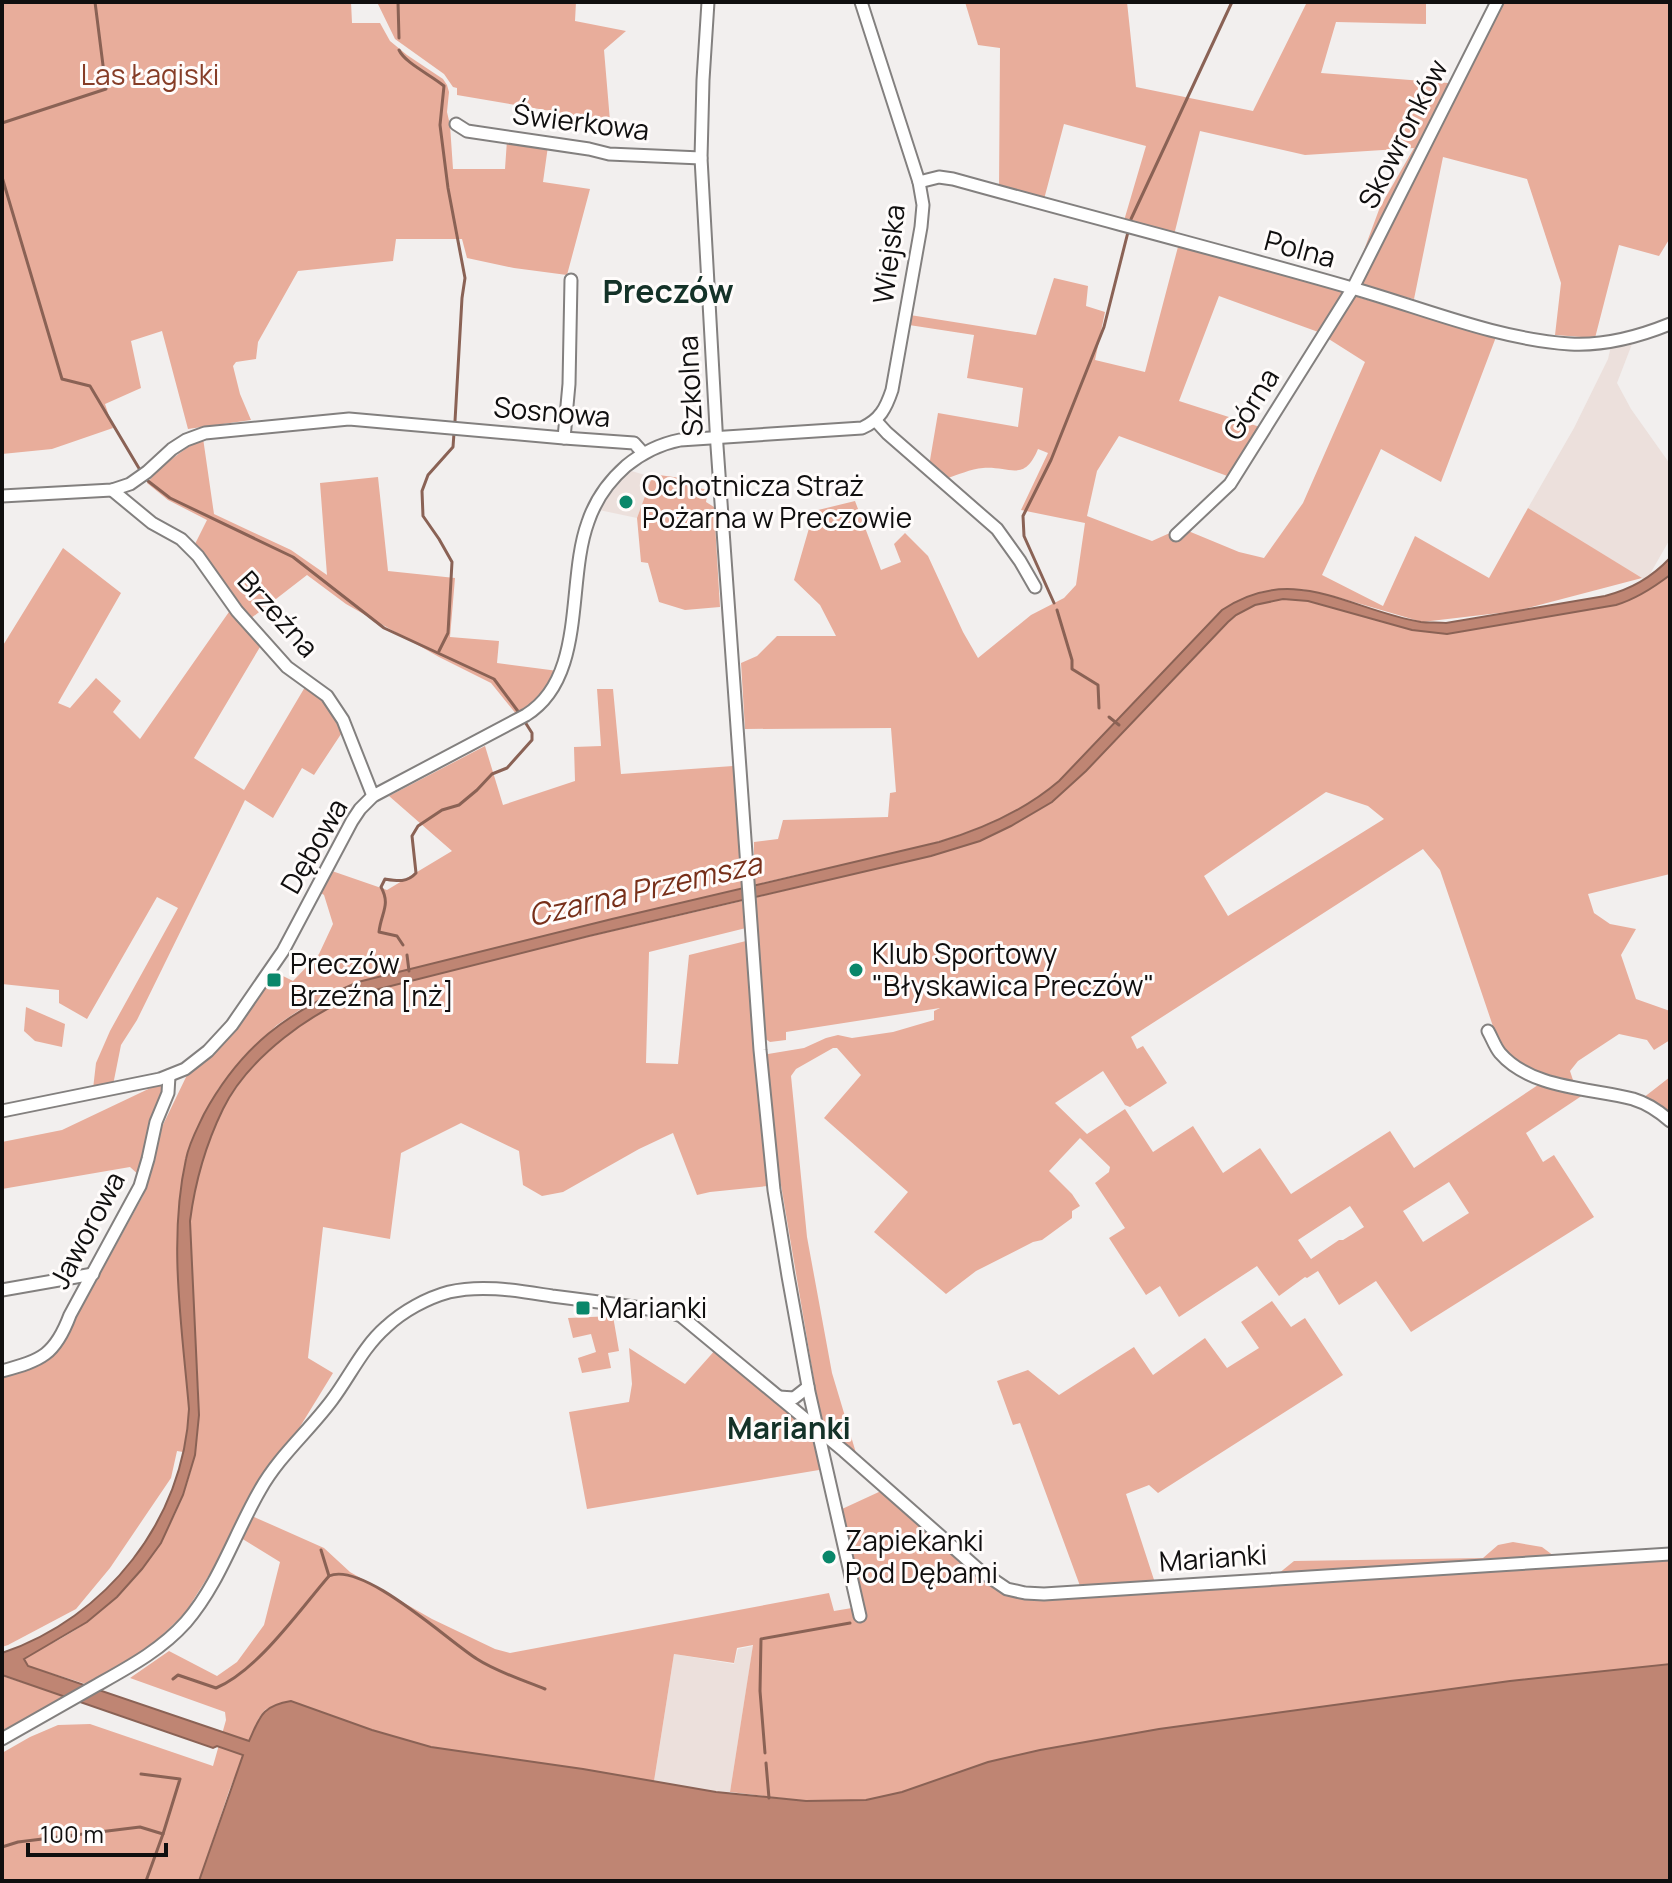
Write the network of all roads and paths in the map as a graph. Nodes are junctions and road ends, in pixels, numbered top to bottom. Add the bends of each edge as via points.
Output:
1 (708, 2) edge
2 (861, 2) edge
3 (1497, 2) edge
4 (456, 124) dead end
5 (701, 158) junction
6 (919, 182) junction
7 (571, 280) dead end
8 (1353, 288) junction
9 (1670, 324) edge
10 (876, 421) junction
11 (716, 437) junction
12 (564, 438) junction
13 (643, 453) junction
14 (112, 490) junction
15 (2, 496) edge
16 (1176, 535) dead end
17 (1035, 587) dead end
18 (373, 796) junction
19 (1488, 1031) dead end
20 (169, 1076) junction
21 (2, 1111) edge
22 (1670, 1121) edge
23 (93, 1274) junction
24 (2, 1290) edge
25 (2, 1371) edge
26 (808, 1387) junction
27 (778, 1397) junction
28 (818, 1430) junction
29 (1670, 1554) edge
30 (860, 1616) dead end
31 (2, 1739) edge

1 - 5 street, Szkolna
2 - 6 street, Wiejska
3 - 8 street, Skowronków
4 - 5 street, Świerkowa via 467,131 609,154
5 - 11 street, Szkolna
6 - 8 street, Polna via 953,179
6 - 10 street, Wiejska via 923,213 892,390
7 - 12 street
8 - 9 street, Polna via 1513,336 1569,344 1624,340
8 - 16 street, Górna via 1230,484
10 - 11 street, Sosnowa via 847,430
10 - 17 street via 997,529
11 - 13 street, Sosnowa via 667,442
11 - 26 street, Szkolna via 760,1050 773,1180
12 - 13 street, Sosnowa via 634,443
12 - 14 street, Sosnowa via 349,419 220,431 186,440 130,484
13 - 18 street, Dębowa via 611,481 588,521 565,663 549,695 526,715
14 - 15 street, Sosnowa
14 - 18 street, Brzeźna via 181,539 287,667 327,696 343,720
18 - 20 street, Dębowa via 352,821 283,951 240,1014 208,1051
19 - 22 street via 1499,1052 1533,1076 1635,1099
20 - 21 street, Dębowa
20 - 23 street, Jaworowa via 140,1186
23 - 24 street
23 - 25 street, Jaworowa via 57,1344 37,1359
26 - 27 street via 794,1398
26 - 28 street
27 - 28 street, Marianki
27 - 31 street, Marianki via 672,1313 516,1291 469,1289 434,1298 397,1317 375,1337 328,1405 271,1472 185,1624 152,1653
28 - 29 street, Marianki via 979,1570 1007,1589 1025,1593
28 - 30 street

